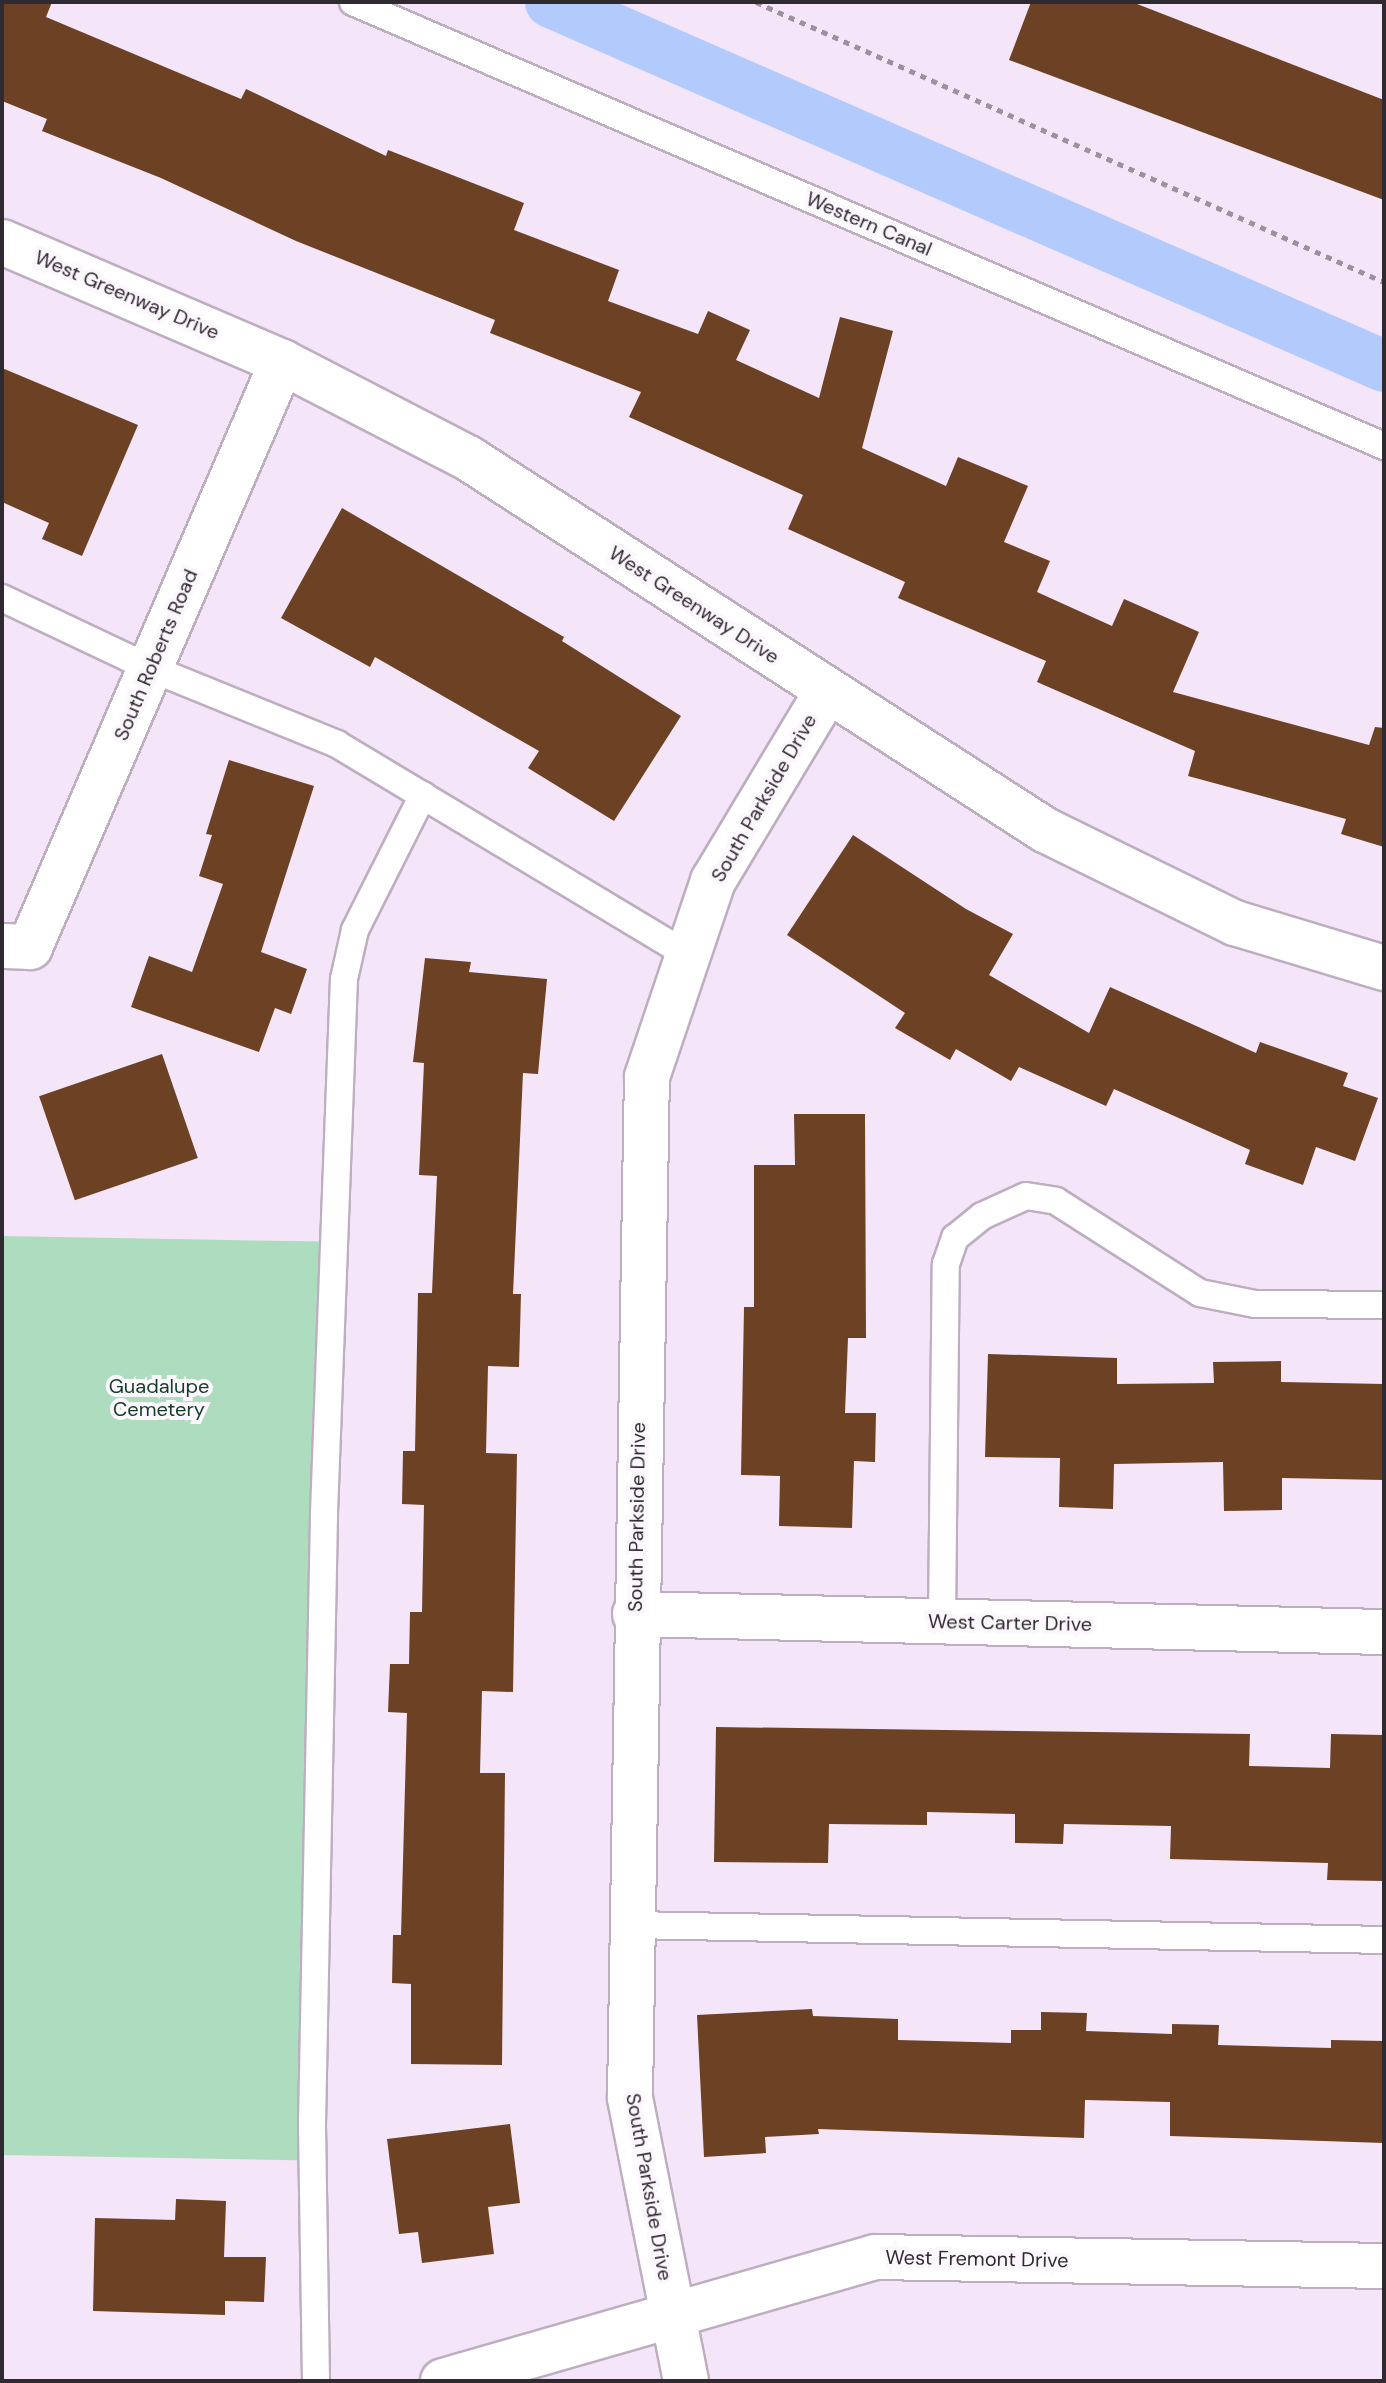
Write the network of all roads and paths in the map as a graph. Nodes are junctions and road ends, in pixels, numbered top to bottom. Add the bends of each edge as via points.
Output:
1 (353, 2) edge
2 (756, 2) edge
3 (2, 242) edge
4 (1384, 282) edge
5 (282, 362) junction
6 (1384, 446) edge
7 (2, 598) edge
8 (150, 668) junction
9 (827, 691) junction
10 (423, 795) junction
11 (16, 946) edge
12 (685, 953) junction
13 (1384, 968) edge
14 (1384, 1305) edge
15 (635, 1614) junction
16 (942, 1621) junction
17 (1384, 1632) edge
18 (632, 1925) junction
19 (1384, 1940) edge
20 (1384, 2266) edge
21 (672, 2311) junction
22 (316, 2381) edge
23 (443, 2381) edge
24 (686, 2381) edge

1 - 6 lane, Western Canal
2 - 4 path
3 - 5 street, West Greenway Drive
5 - 8 street, South Roberts Road
5 - 9 street, West Greenway Drive via 468,458
7 - 8 lane
8 - 10 lane via 337,744
8 - 11 street, South Roberts Road
9 - 12 street, South Parkside Drive via 713,881
9 - 13 street, West Greenway Drive via 1045,830 1235,923
10 - 12 lane
10 - 22 lane via 355,930 344,979 324,1513 312,2124
12 - 15 street, South Parkside Drive via 647,1077
14 - 16 lane via 1255,1304 1200,1293 1056,1201 1026,1196 982,1216 955,1238 946,1264
15 - 16 street, West Carter Drive
15 - 18 street, South Parkside Drive
16 - 17 street, West Carter Drive
18 - 19 lane
18 - 21 street, South Parkside Drive via 630,2097
20 - 21 street, West Fremont Drive via 875,2257
21 - 23 street, West Fremont Drive
21 - 24 street, South Parkside Drive

